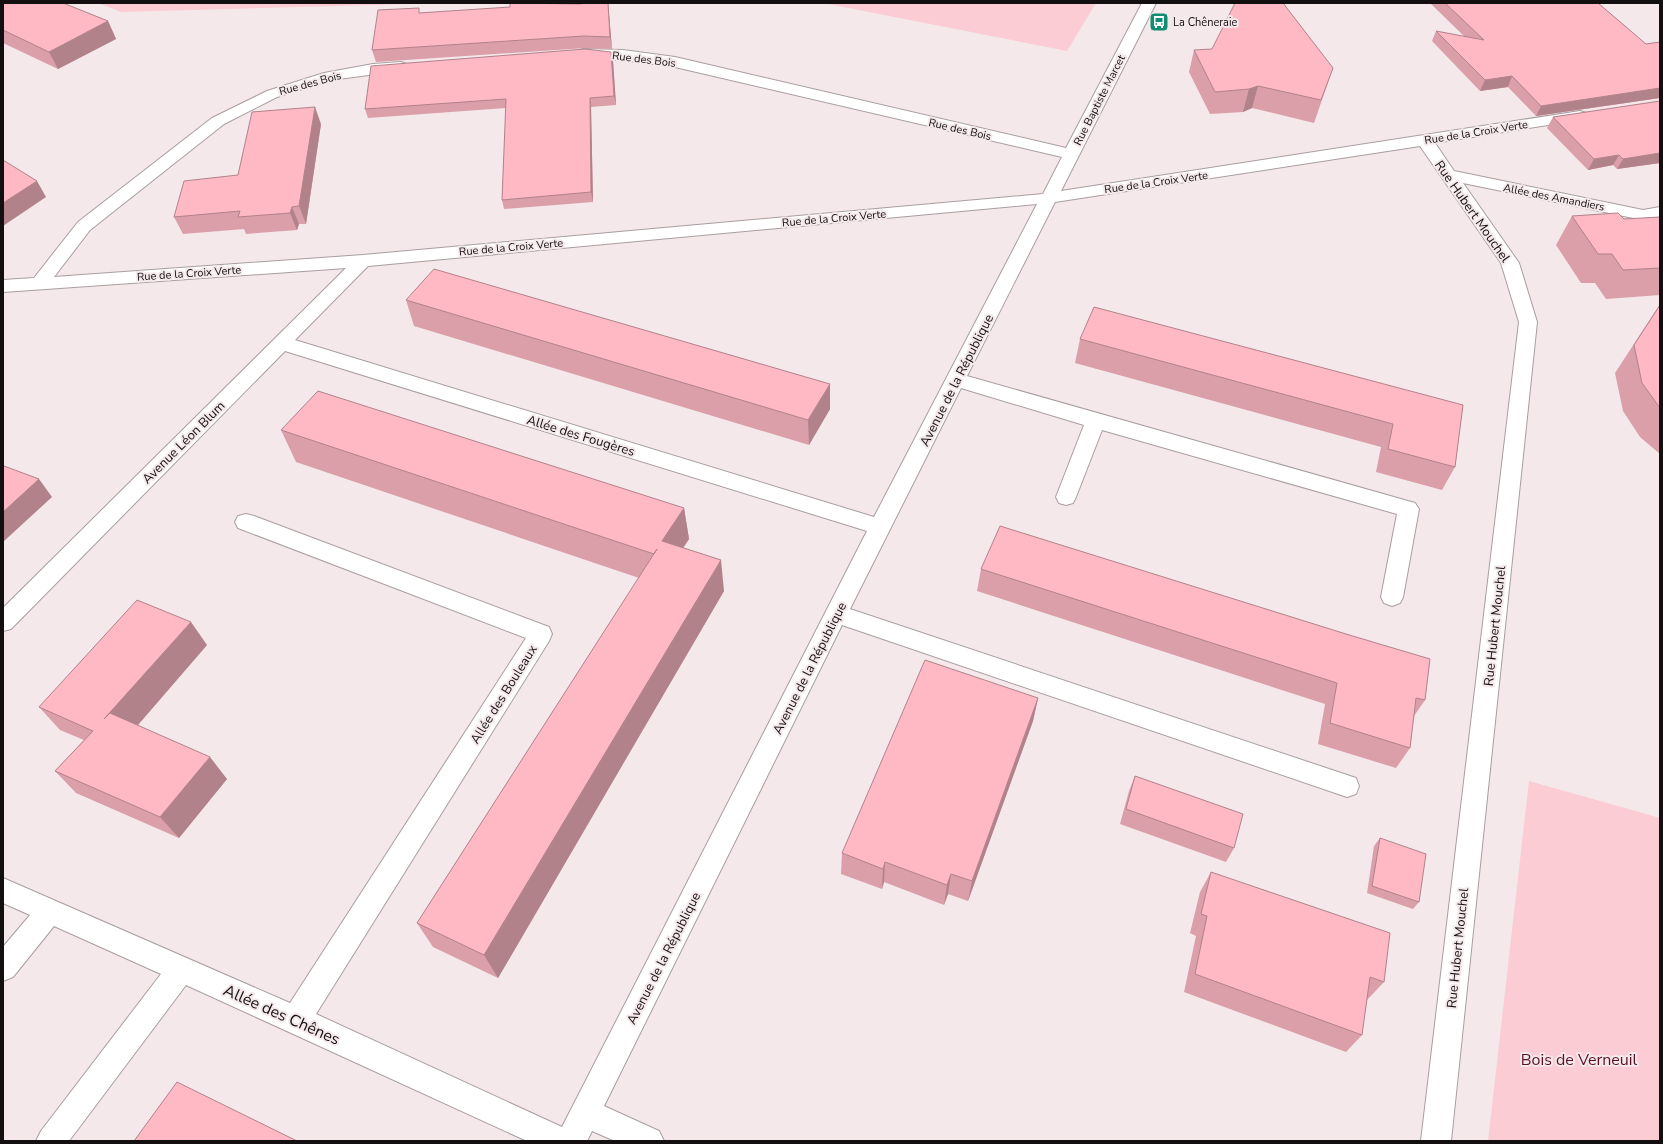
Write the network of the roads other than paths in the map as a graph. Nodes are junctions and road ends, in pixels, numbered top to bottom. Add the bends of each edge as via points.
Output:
1 (1149, 3) edge
2 (570, 54) edge
3 (412, 66) edge
4 (1597, 114) edge
5 (1424, 140) junction
6 (1071, 154) junction
7 (1448, 175) junction
8 (1050, 198) junction
9 (1660, 212) edge
10 (363, 261) junction
11 (40, 283) junction
12 (6, 289) edge
13 (282, 343) junction
14 (956, 380) junction
15 (1095, 421) junction
16 (1066, 497) dead end
17 (246, 522) dead end
18 (880, 527) junction
19 (1392, 597) dead end
20 (837, 614) junction
21 (3, 622) edge
22 (1347, 786) dead end
23 (3, 890) edge
24 (50, 911) junction
25 (3, 968) edge
26 (181, 970) junction
27 (296, 1020) junction
28 (586, 1113) junction
29 (51, 1141) edge
30 (560, 1141) edge
31 (572, 1141) edge
32 (649, 1141) edge
33 (1436, 1141) edge

1 - 6 street, Rue Baptiste Marcet
2 - 6 street, Rue des Bois via 623,55 675,62
3 - 11 street, Rue des Bois via 329,76 272,94 218,121 84,226
4 - 5 street, Rue de la Croix Verte
5 - 7 street, Rue Hubert Mouchel
5 - 8 street, Rue de la Croix Verte
6 - 8 street, Rue Baptiste Marcet
7 - 9 street, Allée des Amandiers via 1643,215
7 - 33 street, Rue Hubert Mouchel via 1510,263 1528,322
8 - 10 street, Rue de la Croix Verte
8 - 14 street, Avenue de la République
10 - 11 street, Rue de la Croix Verte
10 - 13 street, Avenue Léon Blum
11 - 12 street, Rue de la Croix Verte
13 - 18 street, Allée des Fougères
13 - 21 street, Avenue Léon Blum
14 - 15 street
14 - 18 street, Avenue de la République
15 - 16 street
15 - 19 street via 1408,509
17 - 27 street, Allée des Bouleaux via 541,634
18 - 20 street, Avenue de la République
20 - 22 street
20 - 28 street, Avenue de la République
23 - 24 street, Allée des Chênes
24 - 25 street
24 - 26 street, Allée des Chênes
26 - 27 street, Allée des Chênes
26 - 29 street
27 - 30 street, Allée des Chênes
28 - 31 street, Avenue de la République
28 - 32 street

